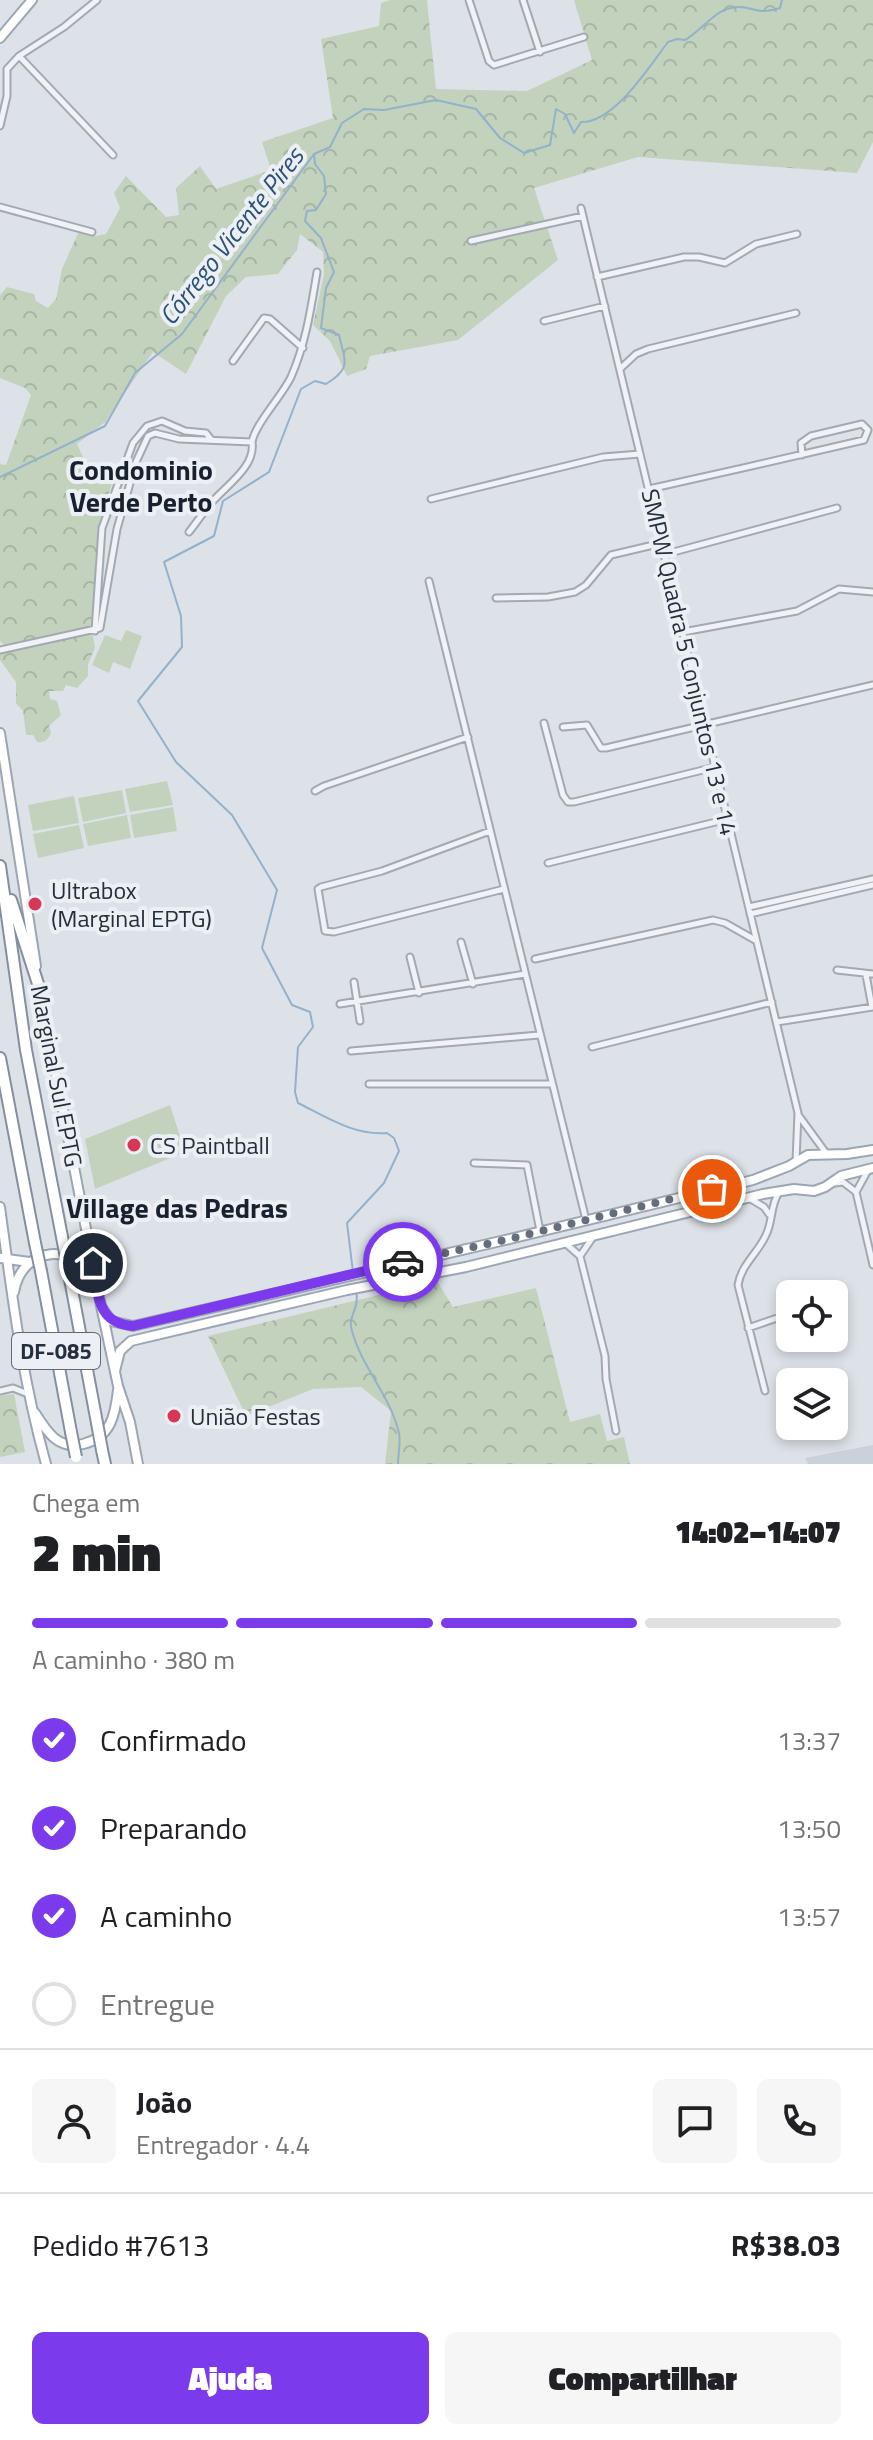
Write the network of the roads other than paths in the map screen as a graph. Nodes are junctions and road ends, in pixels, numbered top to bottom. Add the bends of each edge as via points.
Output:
1 (32, 0) edge
2 (97, 0) edge
3 (469, 0) edge
4 (523, 0) edge
5 (584, 37) dead end
6 (0, 38) edge
7 (540, 52) junction
8 (19, 56) junction
9 (0, 126) edge
10 (113, 155) dead end
11 (0, 207) edge
12 (581, 208) dead end
13 (583, 216) junction
14 (92, 232) dead end
15 (797, 234) dead end
16 (471, 241) dead end
17 (317, 272) dead end
18 (597, 277) junction
19 (605, 306) junction
20 (796, 313) dead end
21 (544, 321) dead end
22 (303, 349) junction
23 (233, 361) dead end
24 (620, 369) junction
25 (210, 439) junction
26 (252, 442) junction
27 (640, 454) junction
28 (802, 455) junction
29 (649, 489) junction
30 (431, 499) dead end
31 (837, 508) dead end
32 (189, 532) dead end
33 (662, 543) junction
34 (666, 554) junction
35 (429, 581) dead end
36 (873, 592) edge
37 (496, 598) dead end
38 (95, 631) junction
39 (683, 632) junction
40 (0, 650) edge
41 (873, 685) edge
42 (544, 723) dead end
43 (706, 726) junction
44 (563, 727) dead end
45 (0, 733) edge
46 (468, 737) junction
47 (715, 767) junction
48 (315, 791) dead end
49 (728, 819) junction
50 (490, 831) junction
51 (548, 863) dead end
52 (0, 864) edge
53 (873, 882) edge
54 (504, 889) junction
55 (750, 911) junction
56 (756, 940) junction
57 (461, 942) dead end
58 (410, 957) dead end
59 (535, 959) dead end
60 (837, 970) dead end
61 (525, 974) junction
62 (870, 975) edge
63 (354, 982) dead end
64 (473, 984) junction
65 (40, 990) junction
66 (419, 993) junction
67 (357, 1002) junction
68 (772, 1002) junction
69 (340, 1004) dead end
70 (873, 1007) edge
71 (360, 1021) dead end
72 (777, 1022) junction
73 (539, 1035) junction
74 (592, 1047) dead end
75 (351, 1051) dead end
76 (0, 1058) edge
77 (369, 1084) dead end
78 (551, 1084) junction
79 (798, 1115) junction
80 (873, 1150) edge
81 (830, 1154) junction
82 (474, 1163) dead end
83 (792, 1164) junction
84 (873, 1168) edge
85 (837, 1180) junction
86 (794, 1189) junction
87 (779, 1191) junction
88 (856, 1192) junction
89 (749, 1198) junction
90 (0, 1207) edge
91 (770, 1215) junction
92 (586, 1220) junction
93 (540, 1231) junction
94 (598, 1233) junction
95 (563, 1242) junction
96 (483, 1244) junction
97 (580, 1256) junction
98 (4, 1259) edge
99 (29, 1262) junction
100 (485, 1262) junction
101 (873, 1265) edge
102 (99, 1294) junction
103 (12, 1304) junction
104 (101, 1306) junction
105 (776, 1318) edge
106 (748, 1328) junction
107 (115, 1371) junction
108 (24, 1375) junction
109 (118, 1386) junction
110 (13, 1388) junction
111 (0, 1391) edge
112 (765, 1391) dead end
113 (28, 1394) junction
114 (30, 1405) junction
115 (616, 1431) dead end
116 (77, 1460) edge
117 (46, 1464) edge
118 (105, 1464) edge
119 (138, 1464) edge

1 - 6 main road
2 - 8 street
3 - 7 street via 491,64
4 - 7 street
5 - 7 street
8 - 9 street via 7,69
8 - 10 street
11 - 14 street
12 - 13 street, SMPW Quadra 5 Conjuntos 13 e 14
13 - 16 street
13 - 18 street, SMPW Quadra 5 Conjuntos 13 e 14
15 - 18 street via 756,244 725,263 684,257
17 - 22 street
18 - 19 street, SMPW Quadra 5 Conjuntos 13 e 14
19 - 21 street
19 - 24 street, SMPW Quadra 5 Conjuntos 13 e 14
20 - 24 street via 648,349
22 - 23 street via 264,318
22 - 26 street
24 - 27 street, SMPW Quadra 5 Conjuntos 13 e 14
25 - 26 street
25 - 38 street via 155,433 145,439 117,529 102,624
25 - 38 street via 206,433 162,421 147,426 133,443 102,528
26 - 32 street via 243,470
27 - 29 street, SMPW Quadra 5 Conjuntos 13 e 14
27 - 30 street via 603,457
28 - 28 street via 864,440 868,430 862,424 811,436 801,443
28 - 29 street
29 - 33 street, SMPW Quadra 5 Conjuntos 13 e 14
31 - 34 street
33 - 34 street, SMPW Quadra 5 Conjuntos 13 e 14
33 - 37 street via 611,555 575,592
34 - 39 street, SMPW Quadra 5 Conjuntos 13 e 14
35 - 46 street
36 - 39 street via 839,589 797,611
38 - 40 street
39 - 43 street, SMPW Quadra 5 Conjuntos 13 e 14
41 - 43 street
42 - 47 street via 568,802
43 - 44 street via 606,748 587,725
43 - 47 street, SMPW Quadra 5 Conjuntos 13 e 14
45 - 65 main road, Marginal Sul EPTG
46 - 48 street
46 - 50 street
47 - 49 street, SMPW Quadra 5 Conjuntos 13 e 14
49 - 51 street
49 - 55 street, SMPW Quadra 5 Conjuntos 13 e 14
50 - 54 street
50 - 54 street via 321,887 325,931
52 - 65 highway
52 - 118 highway, DF-085, bridge via 26,1050
53 - 55 street
54 - 61 street
55 - 56 street, SMPW Quadra 5 Conjuntos 13 e 14
56 - 59 street via 713,920
56 - 68 street, SMPW Quadra 5 Conjuntos 13 e 14
57 - 64 street
58 - 66 street
60 - 62 street
61 - 64 street
61 - 73 street
62 - 70 street
63 - 67 street
64 - 66 street
65 - 102 main road, Marginal Sul EPTG
66 - 67 street
67 - 69 street
67 - 71 street
68 - 72 street, SMPW Quadra 5 Conjuntos 13 e 14
68 - 74 street
70 - 72 street
72 - 79 street, SMPW Quadra 5 Conjuntos 13 e 14
73 - 75 street
73 - 78 street
76 - 116 highway, DF-085, bridge
77 - 78 street
78 - 92 street
79 - 81 street, SMPW Quadra 5 Conjuntos 13 e 14
79 - 83 street, SMPW Quadra 5 Conjuntos 13 e 14
80 - 81 main road
81 - 83 main road via 808,1155
81 - 85 main road via 841,1163
82 - 93 street via 527,1165
83 - 86 main road via 786,1180
83 - 92 main road via 753,1180
84 - 85 main road
84 - 88 street
85 - 86 main road via 814,1191
85 - 88 street
86 - 87 main road
87 - 89 main road
87 - 91 street
88 - 101 street
89 - 91 street
89 - 94 main road
90 - 98 main road
91 - 106 street via 768,1231 739,1281
92 - 93 main road
93 - 96 main road
94 - 95 main road
94 - 97 street
95 - 97 street
95 - 100 main road
96 - 100 main road via 479,1250
96 - 104 main road via 133,1326 111,1321
97 - 115 street via 605,1356
98 - 99 main road
98 - 103 main road
99 - 102 main road via 53,1254 74,1260 92,1277
99 - 103 main road via 15,1285
100 - 107 main road via 131,1341 120,1351
102 - 104 main road, Marginal Sul EPTG
103 - 108 main road
104 - 107 main road, Marginal Sul EPTG
105 - 106 street
106 - 112 street
107 - 109 main road, Marginal Sul EPTG
108 - 110 street
108 - 113 main road
109 - 114 main road via 107,1431 81,1445 57,1441
109 - 119 main road, Marginal Sul EPTG
110 - 111 street
110 - 113 street
113 - 114 main road
114 - 117 main road

